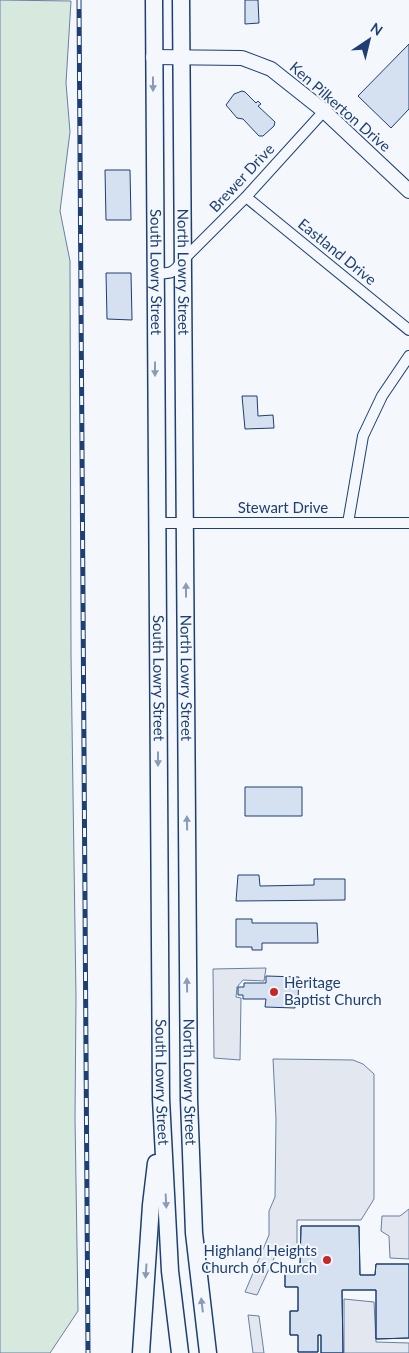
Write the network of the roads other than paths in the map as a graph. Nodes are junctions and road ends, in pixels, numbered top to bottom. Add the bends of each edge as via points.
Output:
1 (154, 0) edge
2 (181, 0) edge
3 (153, 58) junction
4 (181, 58) junction
5 (324, 112) junction
6 (409, 191) edge
7 (246, 197) junction
8 (183, 260) junction
9 (154, 273) junction
10 (409, 330) edge
11 (409, 356) edge
12 (156, 523) junction
13 (348, 523) junction
14 (409, 523) edge
15 (185, 524) junction
16 (159, 929) junction
17 (188, 929) junction
18 (160, 1099) junction
19 (189, 1100) junction
20 (161, 1118) junction
21 (141, 1353) edge
22 (180, 1353) edge
23 (208, 1353) edge

1 - 3 main road, South Lowry Street
2 - 4 main road, North Lowry Street
3 - 4 street, Ken Pilkerton Drive
3 -> 9 main road, South Lowry Street
4 - 5 street, Ken Pilkerton Drive via 242,58 270,68
4 - 8 main road, North Lowry Street
5 - 6 street, Ken Pilkerton Drive
5 - 7 street, Brewer Drive
7 - 8 street, Brewer Drive
7 - 10 street, Eastland Drive
8 - 9 street, Brewer Drive via 170,274
8 - 15 main road, North Lowry Street
9 -> 12 main road, South Lowry Street
11 - 13 street via 382,396 363,436
12 - 15 street, Stewart Drive
12 -> 16 main road, South Lowry Street
13 - 14 street, Stewart Drive
13 - 15 street, Stewart Drive
17 -> 15 main road, North Lowry Street
16 - 17 main road
16 - 18 main road, South Lowry Street
19 -> 17 main road, North Lowry Street
18 - 19 main road
18 - 20 main road, South Lowry Street
23 -> 19 main road, North Lowry Street via 194,1233
20 -> 21 main road via 151,1205
20 -> 22 main road, South Lowry Street via 170,1271

